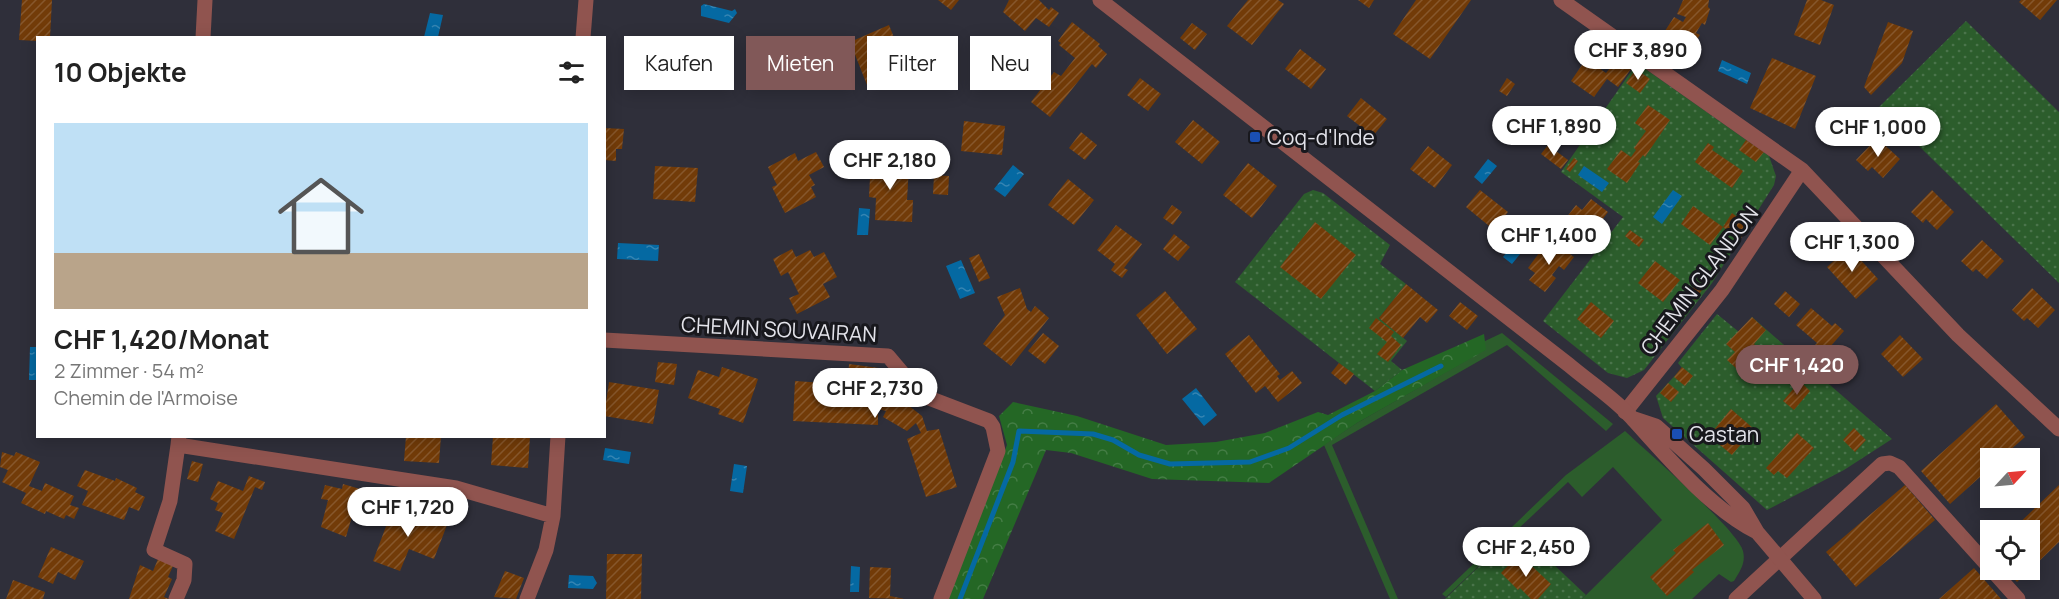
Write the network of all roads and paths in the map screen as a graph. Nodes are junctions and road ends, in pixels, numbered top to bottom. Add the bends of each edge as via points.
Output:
1 (205, 0) edge
2 (586, 0) edge
3 (1101, 0) edge
4 (1561, 0) edge
5 (203, 36) edge
6 (583, 36) edge
7 (1802, 170) junction
8 (606, 340) edge
9 (1628, 415) junction
10 (2059, 429) edge
11 (558, 438) edge
12 (178, 441) edge
13 (553, 516) junction
14 (1980, 557) edge
15 (1781, 560) junction
16 (2001, 580) edge
17 (176, 599) edge
18 (528, 599) edge
19 (941, 599) edge
20 (1736, 599) edge
21 (1814, 599) edge
22 (2018, 599) edge

1 - 5 street
2 - 6 street
3 - 9 street
4 - 7 street
7 - 9 street, CHEMIN GLANDON via 1722,290
7 - 10 street via 1958,335
8 - 19 street, CHEMIN SOUVAIRAN via 888,356 921,395 988,421 999,451
9 - 15 street via 1656,426 1704,469 1743,508
11 - 13 street
12 - 13 street via 456,488
12 - 17 street via 170,501 154,550 185,564 184,580
13 - 18 street via 546,550
14 - 15 street via 1899,467 1890,463 1882,464
15 - 20 street
15 - 21 street
16 - 22 street

